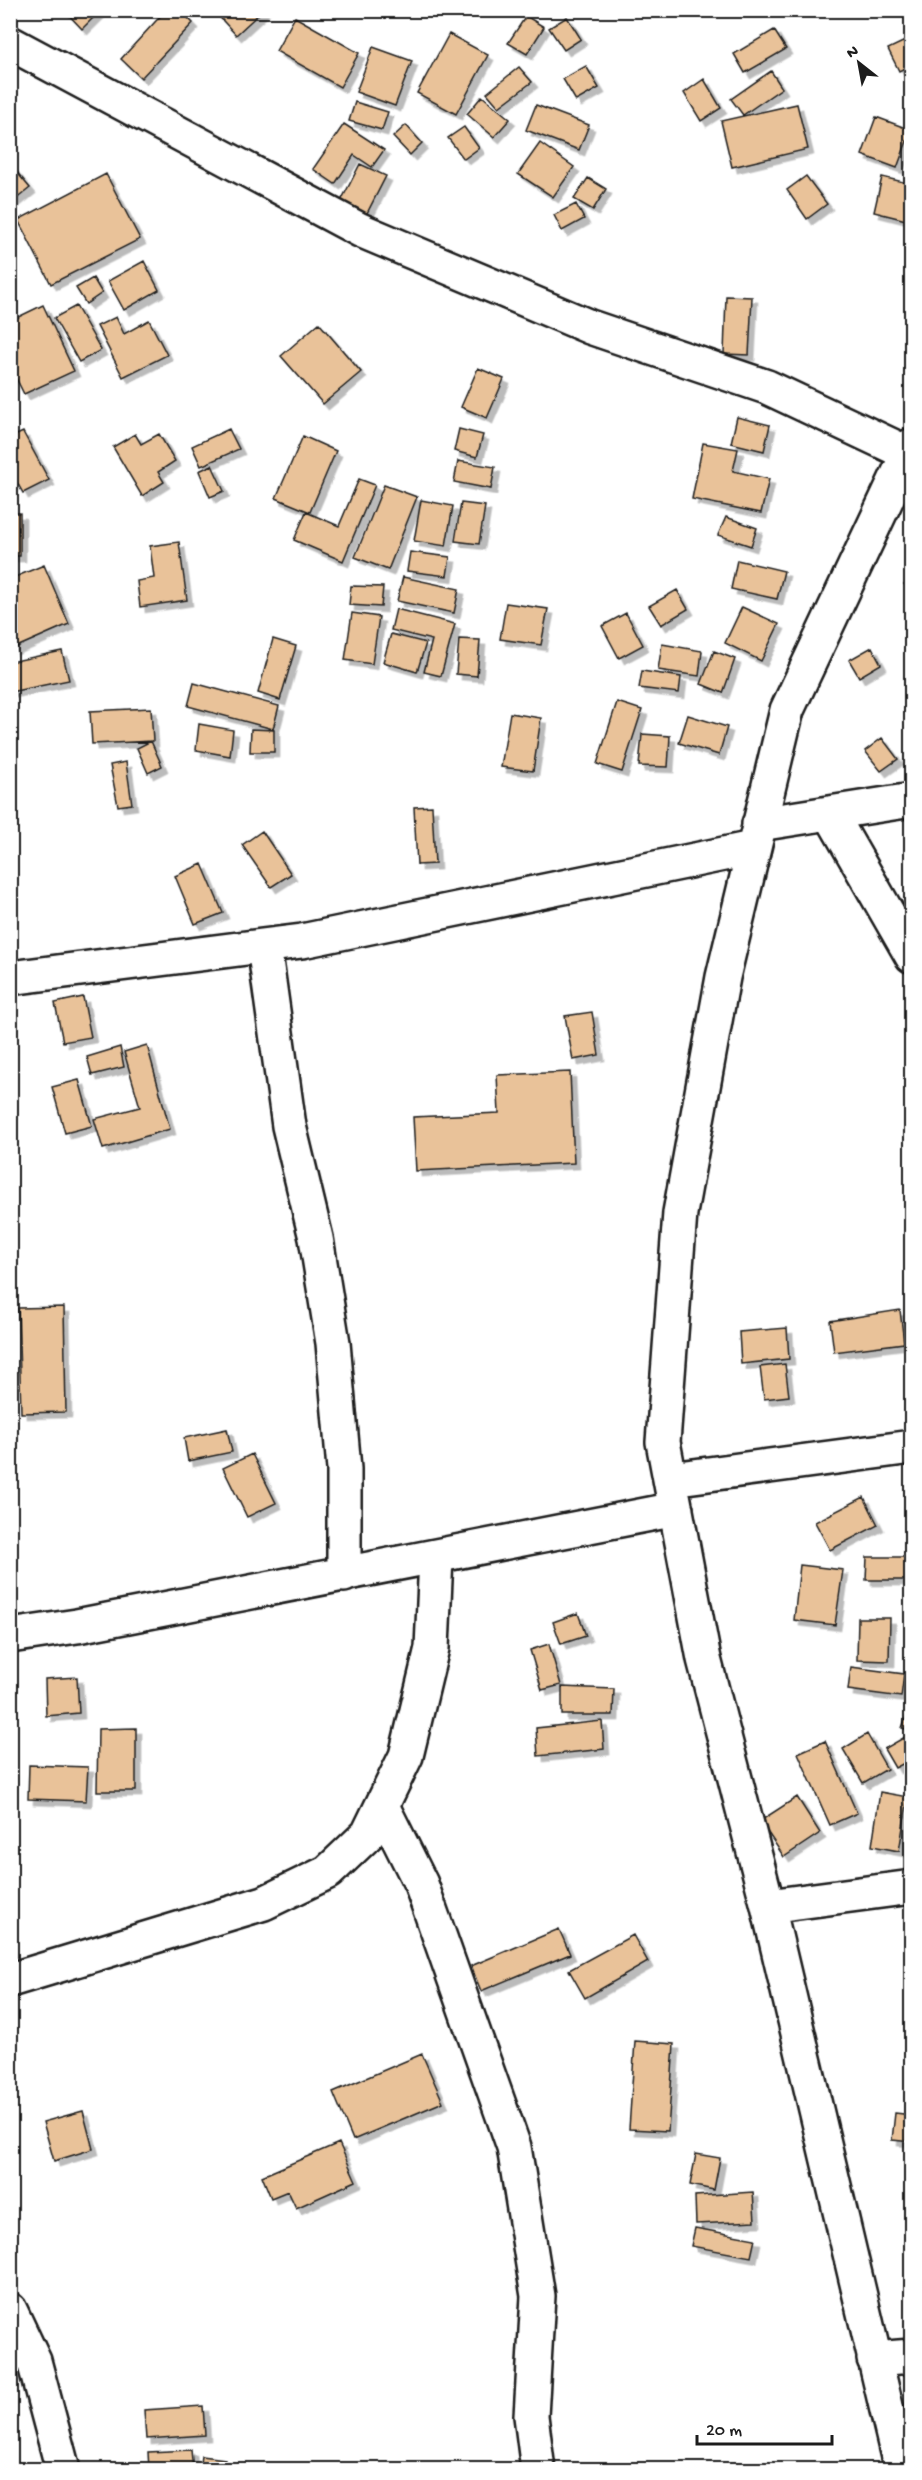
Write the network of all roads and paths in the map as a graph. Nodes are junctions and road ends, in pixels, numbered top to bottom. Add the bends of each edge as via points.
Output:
1 (10, 43) edge
2 (909, 449) edge
3 (912, 800) edge
4 (830, 813) junction
5 (756, 836) junction
6 (264, 946) junction
7 (912, 956) edge
8 (10, 978) edge
9 (912, 1447) edge
10 (673, 1494) junction
11 (436, 1557) junction
12 (344, 1575) junction
13 (10, 1636) edge
14 (381, 1806) junction
15 (912, 1887) edge
16 (768, 1906) junction
17 (10, 1980) edge
18 (10, 2310) edge
19 (912, 2356) edge
20 (874, 2359) junction
21 (63, 2469) edge
22 (538, 2469) edge
23 (903, 2469) edge

1 - 2 street via 360,230 590,327 767,387
2 - 5 street via 787,710
3 - 4 street
4 - 5 street
4 - 7 street
5 - 6 street via 302,941
5 - 10 street via 723,977 680,1213 663,1442
6 - 8 street
6 - 12 street via 289,1125 316,1238 333,1343 344,1469
9 - 10 street
10 - 11 street
10 - 16 street via 704,1659
11 - 12 street
11 - 14 street via 432,1648 406,1756
12 - 13 street
14 - 17 street via 368,1834 328,1872 264,1903
14 - 22 street via 421,1884 514,2147 538,2295 531,2416
15 - 16 street
16 - 20 street
18 - 21 street via 34,2361
19 - 20 street
20 - 23 street

